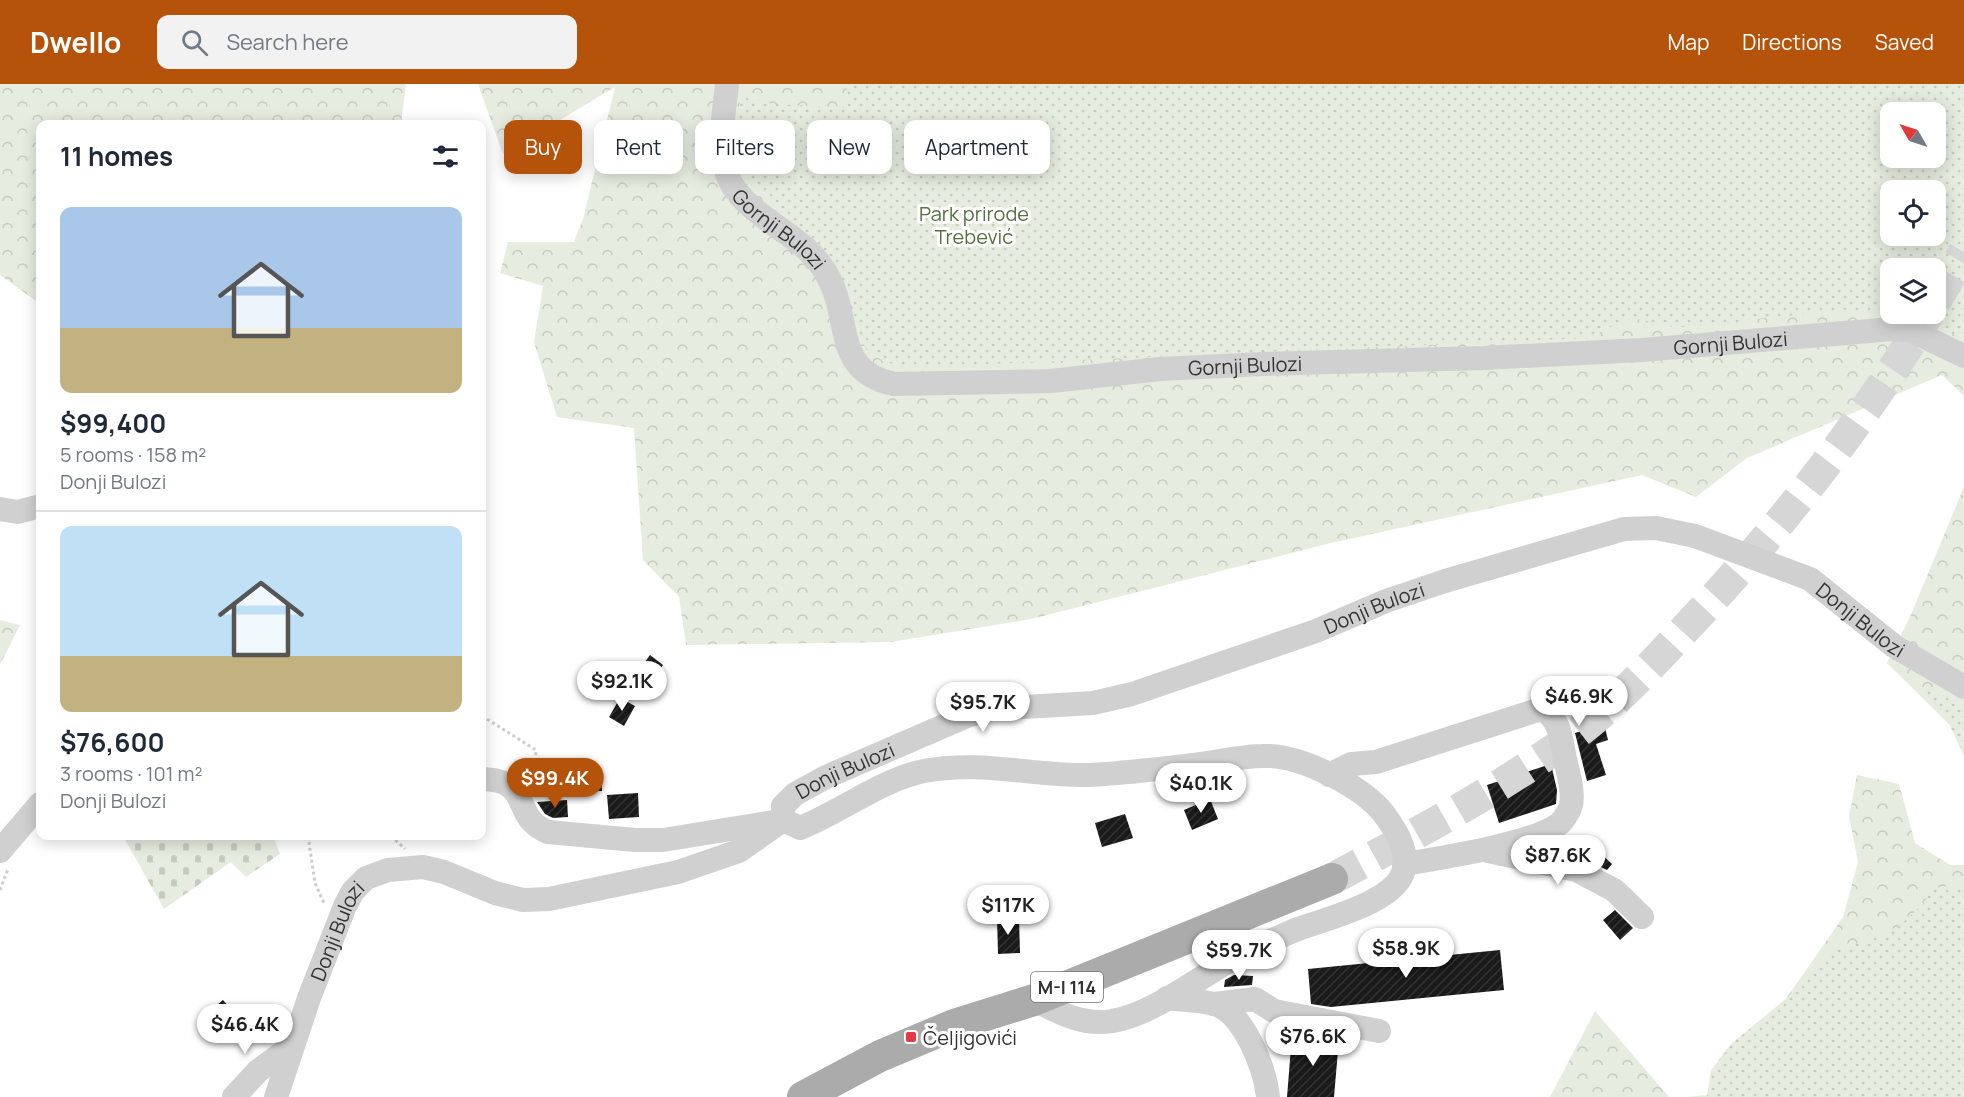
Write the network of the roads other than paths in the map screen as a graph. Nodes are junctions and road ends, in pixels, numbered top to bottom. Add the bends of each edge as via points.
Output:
1 (727, 84) edge
2 (1964, 356) edge
3 (36, 507) edge
4 (0, 509) edge
5 (1964, 687) edge
6 (1329, 775) junction
7 (486, 778) edge
8 (36, 809) edge
9 (783, 820) junction
10 (1480, 849) junction
11 (0, 851) edge
12 (1404, 864) junction
13 (1332, 879) tunnel mouth
14 (1642, 917) dead end
15 (1167, 998) junction
16 (1034, 1000) junction
17 (1214, 1004) junction
18 (1379, 1031) dead end
19 (292, 1046) junction
20 (234, 1097) edge
21 (276, 1097) edge
22 (803, 1097) edge
23 (1268, 1097) edge

1 - 2 street, Gornji Bulozi via 722,143 724,166 731,183 744,199 804,245 826,272 837,298 850,354 859,369 874,380 894,384 1051,381 1160,369 1495,358 1893,330 1912,332
3 - 4 street via 18,512
5 - 9 street, Donji Bulozi via 1894,646 1810,579 1695,536 1656,528 1624,529 1445,581 1316,631 1132,694 1093,704 992,709 967,716 795,794 783,806
6 - 9 street, Donji Bulozi via 1265,755 1142,772 1086,775 948,767 904,777 800,828
6 - 10 street via 1351,764 1376,762 1541,709 1556,721 1568,769 1571,805 1561,822 1549,830
6 - 12 street, Donji Bulozi via 1377,805 1402,843
7 - 9 street via 509,784 519,795 528,819 548,832 635,840 697,836
8 - 11 street
9 - 19 street, Donji Bulozi via 739,851 678,872 549,899 523,900 495,893 423,867 388,870 366,878 353,891
10 - 12 street
10 - 14 street via 1576,870 1614,890
12 - 15 street via 1396,885 1378,899 1253,949
13 - 16 main road, M-I 114
15 - 16 street via 1115,1021 1095,1023 1071,1018
15 - 17 street
16 - 22 main road, M-I 114 via 954,1025 890,1052
17 - 18 street via 1255,999 1274,1011
17 - 23 street via 1228,1011 1241,1027 1266,1075
19 - 20 street via 258,1071
19 - 21 street, Donji Bulozi

